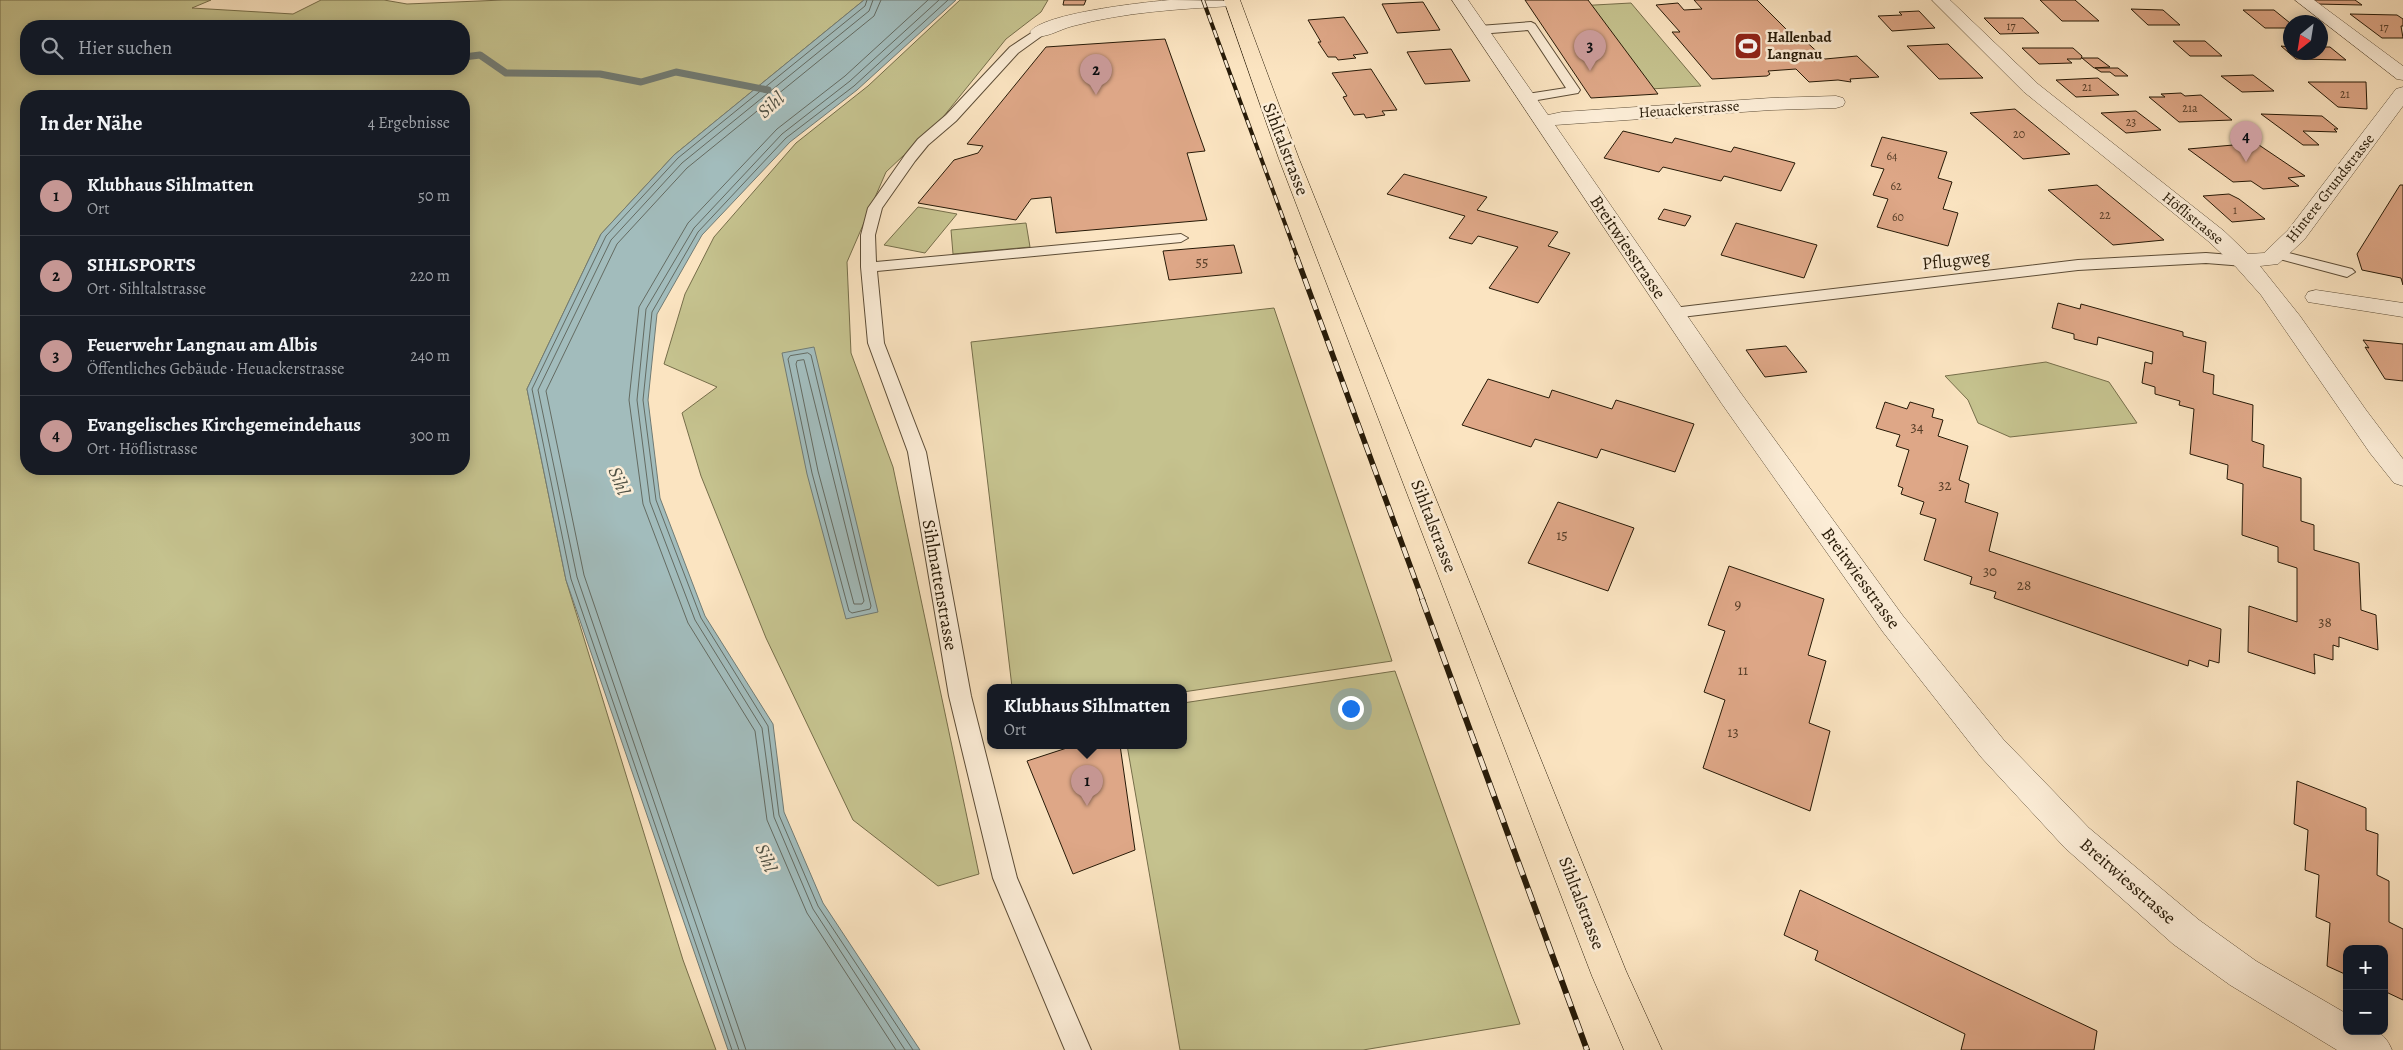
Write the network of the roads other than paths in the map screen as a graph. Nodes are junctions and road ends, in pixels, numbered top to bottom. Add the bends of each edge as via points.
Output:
1 (1460, 0) edge
2 (1940, 0) edge
3 (2303, 0) edge
4 (1232, 1) edge
5 (1479, 30) junction
6 (1039, 32) joint
7 (2403, 75) edge
8 (2403, 92) edge
9 (1526, 98) junction
10 (1836, 102) dead end
11 (1543, 122) junction
12 (1181, 238) dead end
13 (2277, 254) junction
14 (2244, 261) junction
15 (869, 267) junction
16 (2347, 272) dead end
17 (2316, 297) dead end
18 (2403, 310) edge
19 (1673, 313) junction
20 (2403, 477) edge
21 (1078, 1050) edge
22 (1643, 1050) edge
23 (2373, 1050) edge

1 - 5 street, Breitwiesstrasse
2 - 14 street, Höflistrasse via 2031,88
3 - 7 street
4 - 6 street via 1089,16
4 - 22 main road, Sihltalstrasse via 1289,160 1610,976
5 - 9 street, Breitwiesstrasse
5 - 9 lane via 1531,26 1574,90
6 - 15 lane, Sihlmattenstrasse via 1014,50 910,158 875,208 868,235
8 - 13 street, Hintere Grundstrasse via 2296,235
9 - 11 street, Breitwiesstrasse
10 - 11 street, Heuackerstrasse via 1562,118
11 - 19 street, Breitwiesstrasse
12 - 15 lane
13 - 14 street, Hintere Grundstrasse via 2270,259
13 - 16 lane
14 - 19 lane, Pflugweg via 2206,258 2078,265
14 - 20 street, Höflistrasse via 2278,303 2375,444
15 - 21 lane, Sihlmattenstrasse via 876,343 917,452 960,696 1005,878
17 - 18 street
19 - 23 street, Breitwiesstrasse via 1893,624 1992,748 2077,838 2186,932 2243,973

